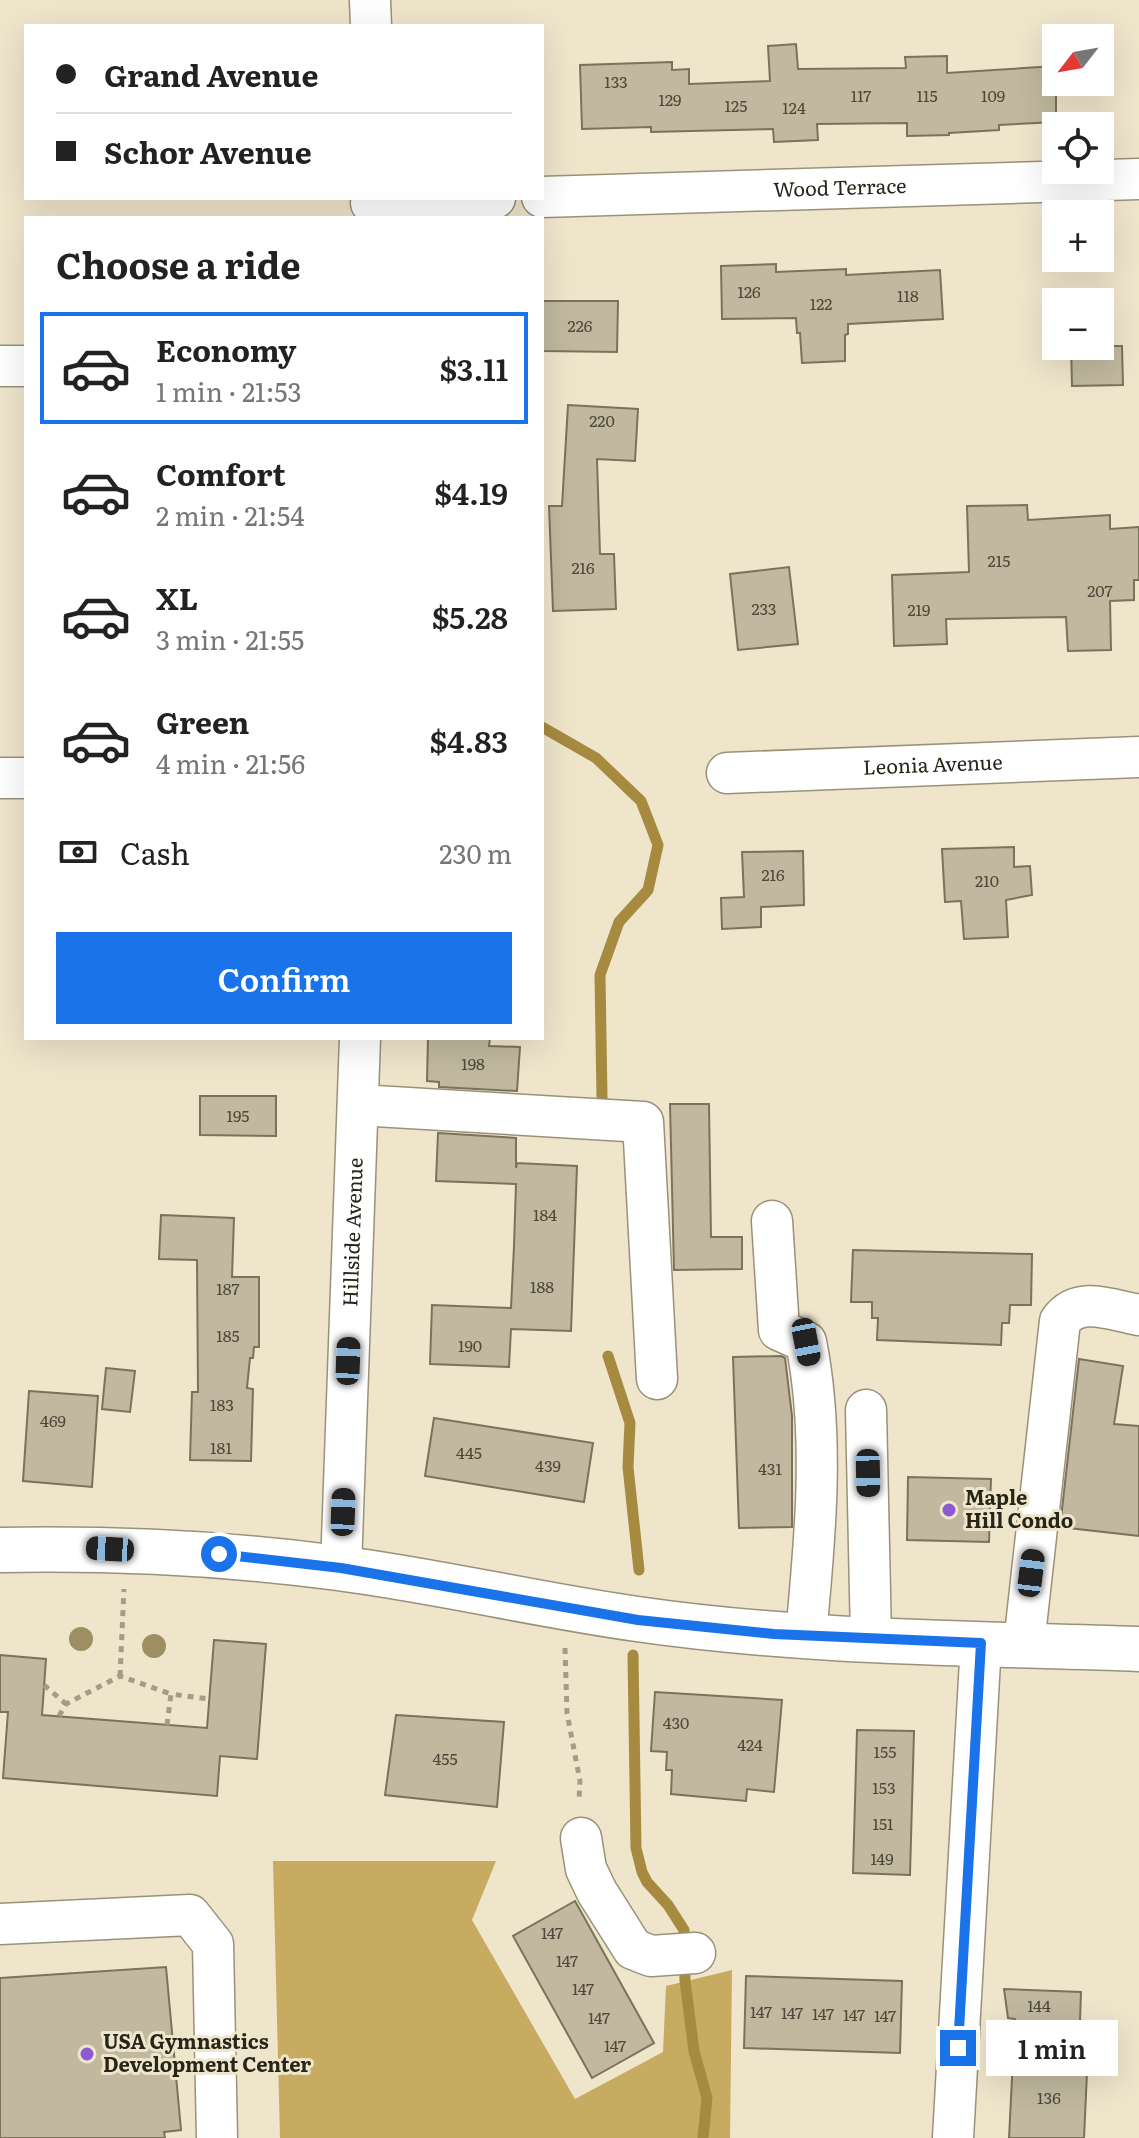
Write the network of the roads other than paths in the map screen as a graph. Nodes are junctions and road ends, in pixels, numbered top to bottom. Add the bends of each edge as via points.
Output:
1 (370, 0) edge
2 (371, 24) edge
3 (1139, 179) edge
4 (544, 197) edge
5 (464, 200) edge
6 (371, 206) edge
7 (0, 366) edge
8 (24, 366) edge
9 (1139, 757) edge
10 (727, 773) dead end
11 (0, 778) edge
12 (24, 778) edge
13 (360, 1040) edge
14 (358, 1105) junction
15 (772, 1221) dead end
16 (1139, 1315) edge
17 (657, 1379) dead end
18 (866, 1410) dead end
19 (0, 1550) edge
20 (341, 1568) junction
21 (806, 1635) junction
22 (871, 1638) junction
23 (981, 1643) junction
24 (1024, 1644) junction
25 (1139, 1649) edge
26 (581, 1838) road end
27 (0, 1924) edge
28 (684, 1954) dead end
29 (217, 2138) edge
30 (953, 2138) edge

1 - 2 street
3 - 4 street, Wood Terrace
5 - 6 street
7 - 8 street
9 - 10 street, Leonia Avenue
11 - 12 street
13 - 14 street, Hillside Avenue
14 - 17 street via 643,1122
14 - 20 street, Hillside Avenue
15 - 21 street via 779,1330 806,1342 814,1383 815,1535
16 - 24 street via 1084,1305 1060,1321
18 - 22 street
19 - 20 main road via 219,1554
20 - 21 main road via 638,1620
21 - 22 main road
22 - 23 main road
23 - 24 main road
23 - 30 street
24 - 25 main road
26 - 28 street via 586,1869 633,1949 651,1956
27 - 29 street via 190,1915 213,1944

